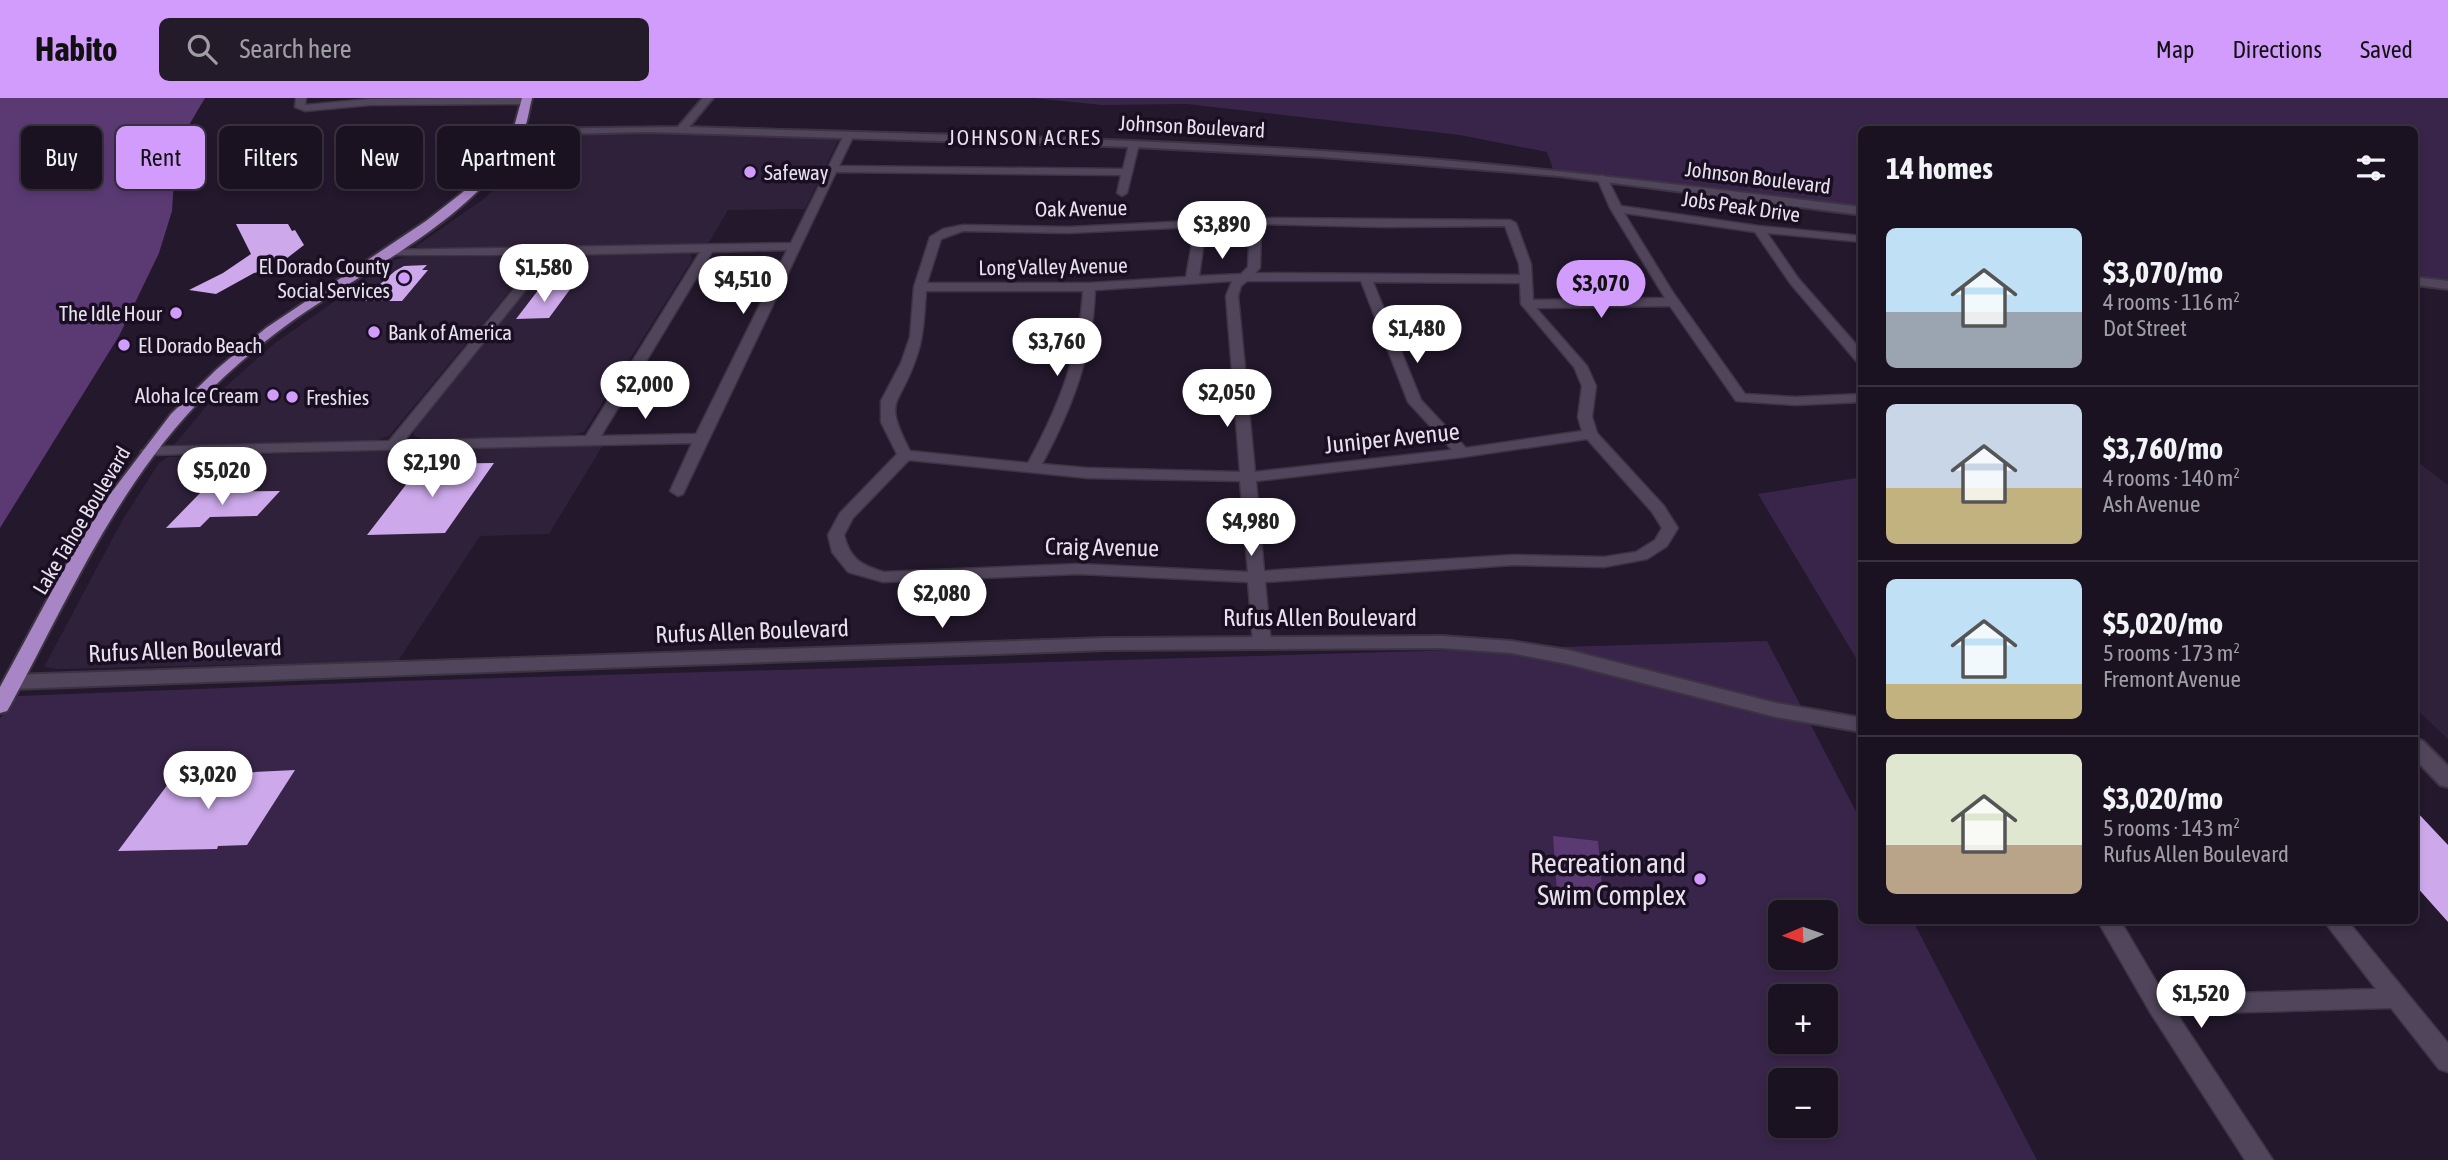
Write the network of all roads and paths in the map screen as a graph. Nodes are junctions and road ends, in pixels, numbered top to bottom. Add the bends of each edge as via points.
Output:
1 (301, 98) edge
2 (708, 98) edge
3 (527, 99) edge
4 (519, 126) edge
5 (580, 130) edge
6 (681, 130) junction
7 (849, 135) junction
8 (1135, 144) junction
9 (833, 169) junction
10 (1126, 172) junction
11 (1602, 178) junction
12 (472, 189) edge
13 (1122, 194) dead end
14 (1615, 208) junction
15 (1858, 210) edge
16 (1255, 221) junction
17 (1201, 223) junction
18 (1759, 229) junction
19 (1858, 239) edge
20 (796, 246) junction
21 (708, 249) junction
22 (388, 252) junction
23 (551, 252) junction
24 (1245, 276) junction
25 (1192, 279) junction
26 (1366, 279) junction
27 (1524, 279) junction
28 (2418, 281) edge
29 (2448, 285) edge
30 (920, 287) junction
31 (1089, 287) junction
32 (1675, 302) junction
33 (1528, 304) junction
34 (1858, 355) edge
35 (1858, 398) edge
36 (1590, 434) junction
37 (701, 438) junction
38 (590, 440) junction
39 (393, 445) junction
40 (148, 451) junction
41 (1463, 453) junction
42 (905, 455) junction
43 (1032, 469) junction
44 (1249, 477) junction
45 (678, 491) dead end
46 (1256, 577) junction
47 (1262, 643) junction
48 (13, 682) junction
49 (0, 706) edge
50 (1858, 724) edge
51 (2418, 749) edge
52 (2448, 779) edge
53 (2110, 924) edge
54 (2337, 924) edge
55 (2397, 998) junction
56 (2158, 1005) junction
57 (2448, 1061) edge
58 (2260, 1160) edge

1 - 3 street via 300,107 305,108
2 - 6 street
3 - 4 highway, Lake Tahoe Boulevard
5 - 6 street, Johnson Boulevard
6 - 7 street, Johnson Boulevard
7 - 8 street, Johnson Boulevard
7 - 9 street
8 - 10 street
8 - 11 street, Johnson Boulevard via 1473,165
9 - 10 street
9 - 20 street
10 - 13 street
11 - 14 street
11 - 15 street, Johnson Boulevard
12 - 22 highway, Lake Tahoe Boulevard
14 - 18 street, Jobs Peak Drive
14 - 32 street
16 - 17 street, Oak Avenue
16 - 24 street via 1254,268
16 - 27 street, Oak Avenue via 1510,223 1525,264
17 - 25 street
17 - 30 street, Oak Avenue via 947,231 936,237
18 - 19 street, Jobs Peak Drive
18 - 34 street via 1804,294
20 - 21 street
20 - 37 street
21 - 23 street
21 - 38 street
22 - 23 street
22 - 40 highway, Lake Tahoe Boulevard via 251,348 195,397
23 - 39 street
24 - 25 street, Long Valley Avenue
24 - 26 street, Long Valley Avenue
24 - 44 street via 1232,296
25 - 31 street, Long Valley Avenue
26 - 27 street, Long Valley Avenue
26 - 41 street via 1415,401
27 - 33 street
28 - 29 street
30 - 31 street, Long Valley Avenue
30 - 42 street via 916,337 888,401 888,422
31 - 43 street via 1086,340 1078,374
32 - 33 street
32 - 35 street via 1741,398
33 - 36 street via 1580,366 1589,386 1585,417
36 - 41 street, Juniper Avenue
36 - 46 street, Craig Avenue via 1670,528 1661,543 1641,556 1604,562 1513,560
37 - 38 street
37 - 45 street
38 - 39 street
39 - 40 street
40 - 48 highway, Lake Tahoe Boulevard via 93,533
41 - 44 street, Juniper Avenue
42 - 43 street, Juniper Avenue
42 - 46 street, Craig Avenue via 846,516 836,535 840,552 854,568 883,577 1079,569
43 - 44 street, Juniper Avenue
44 - 46 street
46 - 47 street
47 - 48 street, Rufus Allen Boulevard via 1107,644
47 - 50 street, Rufus Allen Boulevard via 1442,642 1511,647 1807,717
48 - 49 highway, Lake Tahoe Boulevard
51 - 52 street
53 - 56 street
54 - 55 street
55 - 56 street
55 - 57 street
56 - 58 street

